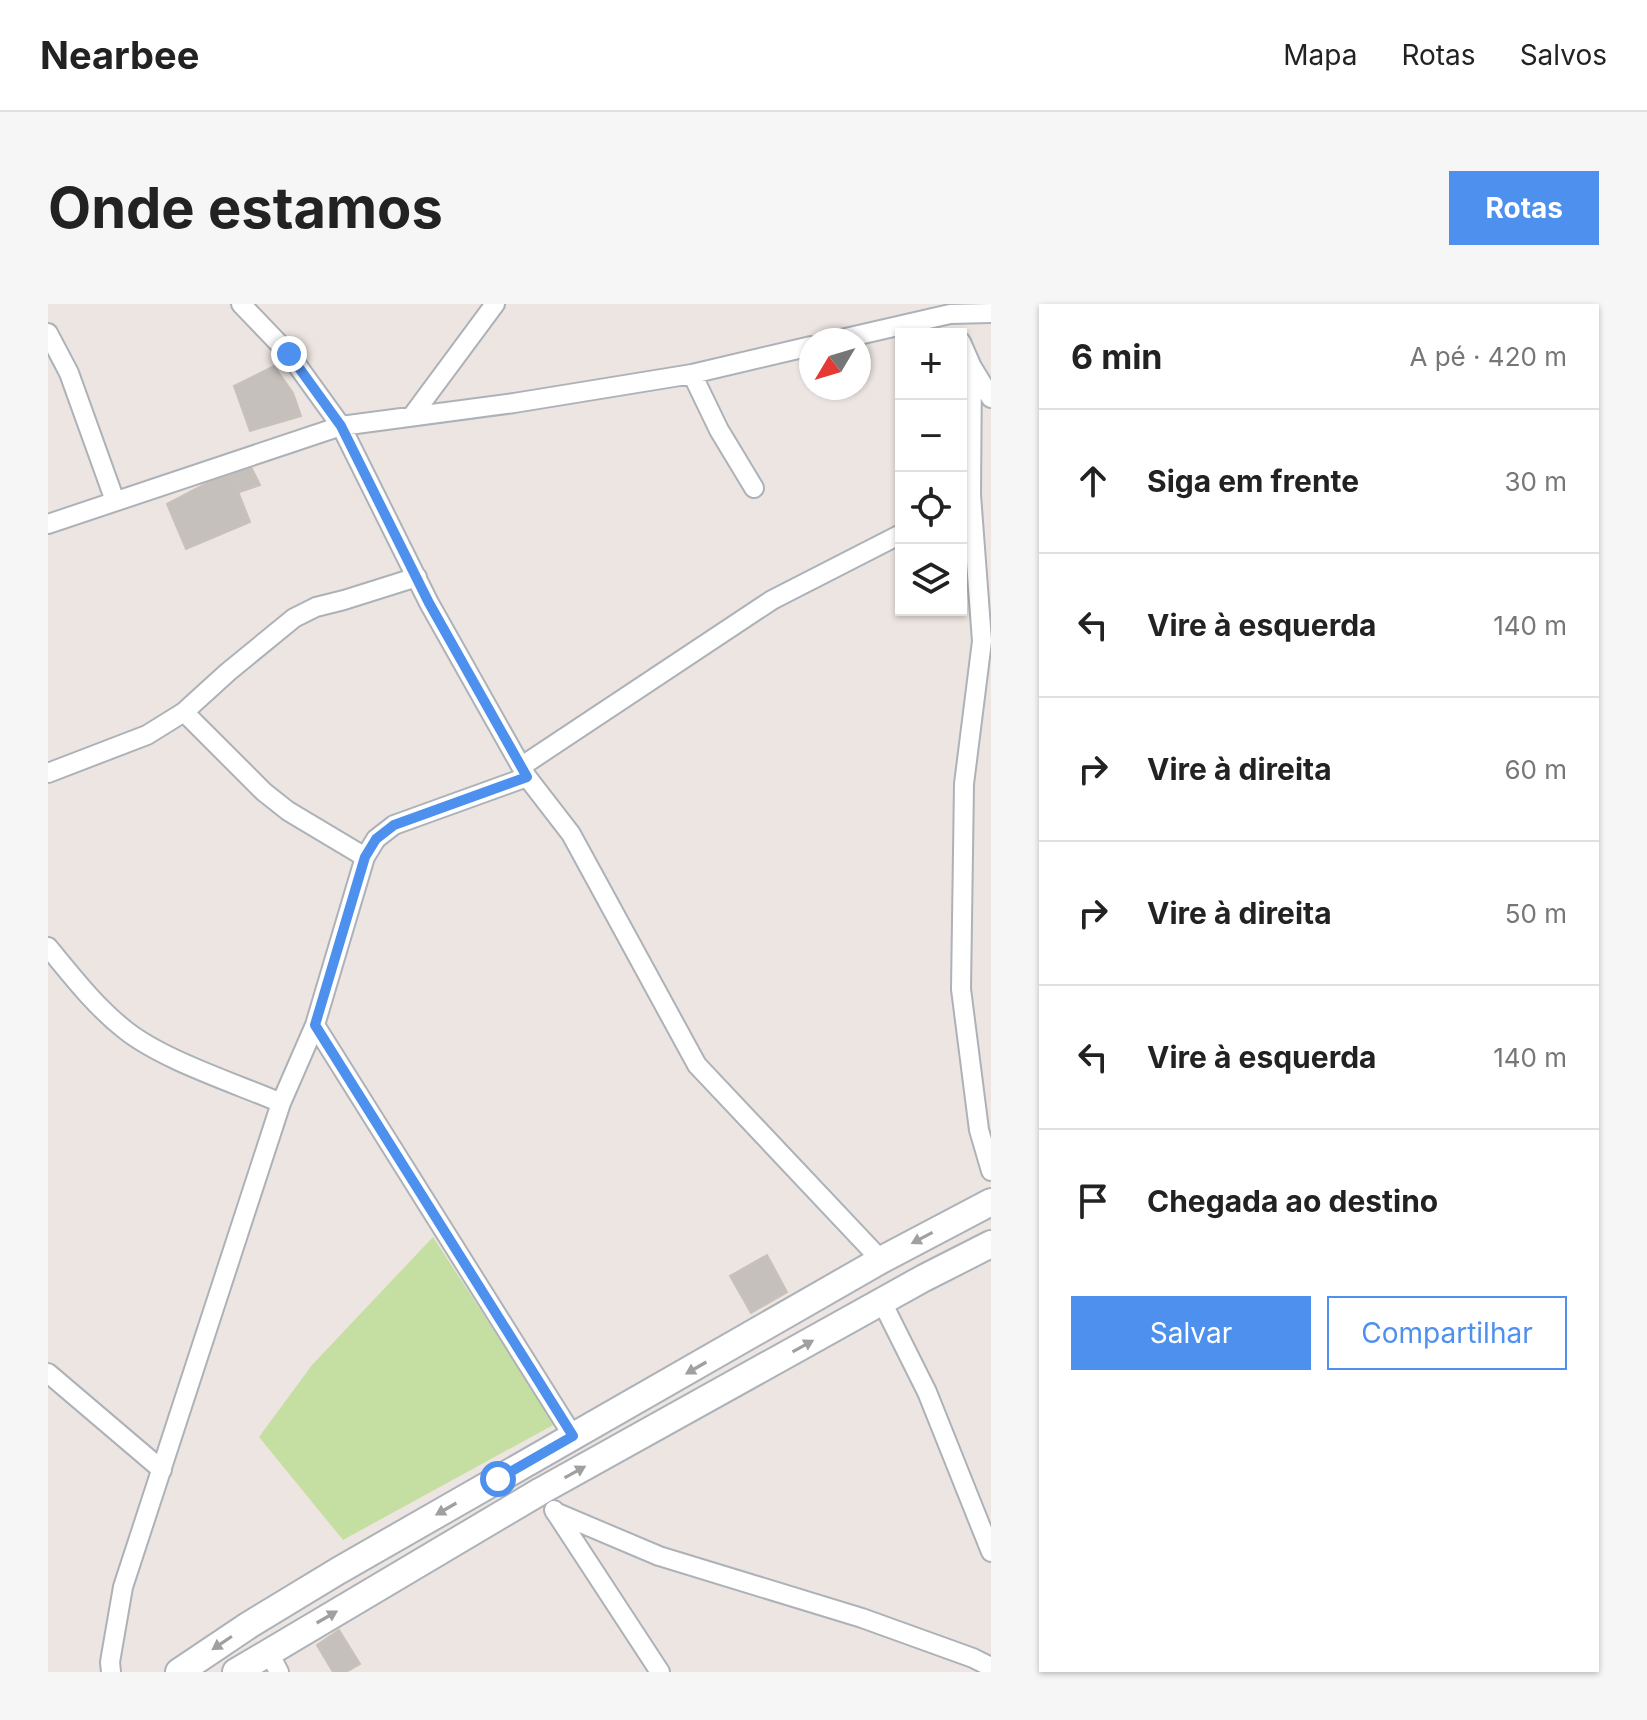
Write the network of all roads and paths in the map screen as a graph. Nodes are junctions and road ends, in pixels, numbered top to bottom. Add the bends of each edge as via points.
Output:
1 (241, 304) edge
2 (495, 304) edge
3 (947, 309) edge
4 (991, 313) edge
5 (955, 328) edge
6 (871, 330) edge
7 (48, 333) edge
8 (799, 349) edge
9 (967, 356) edge
10 (972, 367) junction
11 (692, 374) junction
12 (991, 398) edge
13 (412, 416) junction
14 (341, 426) junction
15 (967, 476) edge
16 (754, 488) dead end
17 (115, 501) junction
18 (967, 507) edge
19 (48, 524) edge
20 (895, 537) edge
21 (417, 577) junction
22 (184, 712) junction
23 (524, 771) junction
24 (48, 773) edge
25 (365, 857) junction
26 (48, 947) edge
27 (315, 1025) junction
28 (281, 1103) junction
29 (991, 1171) edge
30 (991, 1202) edge
31 (991, 1244) edge
32 (881, 1260) junction
33 (882, 1302) junction
34 (48, 1373) edge
35 (573, 1436) junction
36 (162, 1470) junction
37 (548, 1501) junction
38 (991, 1552) edge
39 (273, 1662) edge
40 (991, 1667) edge
41 (111, 1672) edge
42 (179, 1672) edge
43 (236, 1672) edge
44 (660, 1672) edge

1 - 14 street via 289,354
2 - 13 street
3 - 4 street
3 - 5 street
3 - 6 street
7 - 17 street via 69,373
8 - 11 street
9 - 10 street
10 - 12 street
10 - 15 street
11 - 13 street
11 - 16 street
13 - 14 street
14 - 17 street
14 - 21 street
17 - 19 street
18 - 29 street via 982,641 964,784 961,989 979,1130
20 - 23 street via 772,600
21 - 22 street via 294,618
21 - 23 street
22 - 24 street via 147,735
22 - 25 street via 264,792
23 - 25 street via 394,825
23 - 32 street via 571,834 697,1065
25 - 27 street
26 - 28 street via 125,1030 157,1050
27 - 28 street
27 - 35 street
28 - 36 street
30 -> 32 street
31 - 33 street
32 -> 35 street
37 -> 33 street
33 - 38 street via 927,1392
34 - 36 street
35 -> 42 street via 312,1586
36 - 41 street via 123,1587
39 -> 37 street
37 - 40 street via 659,1556 862,1618
37 - 44 street
39 - 43 street

